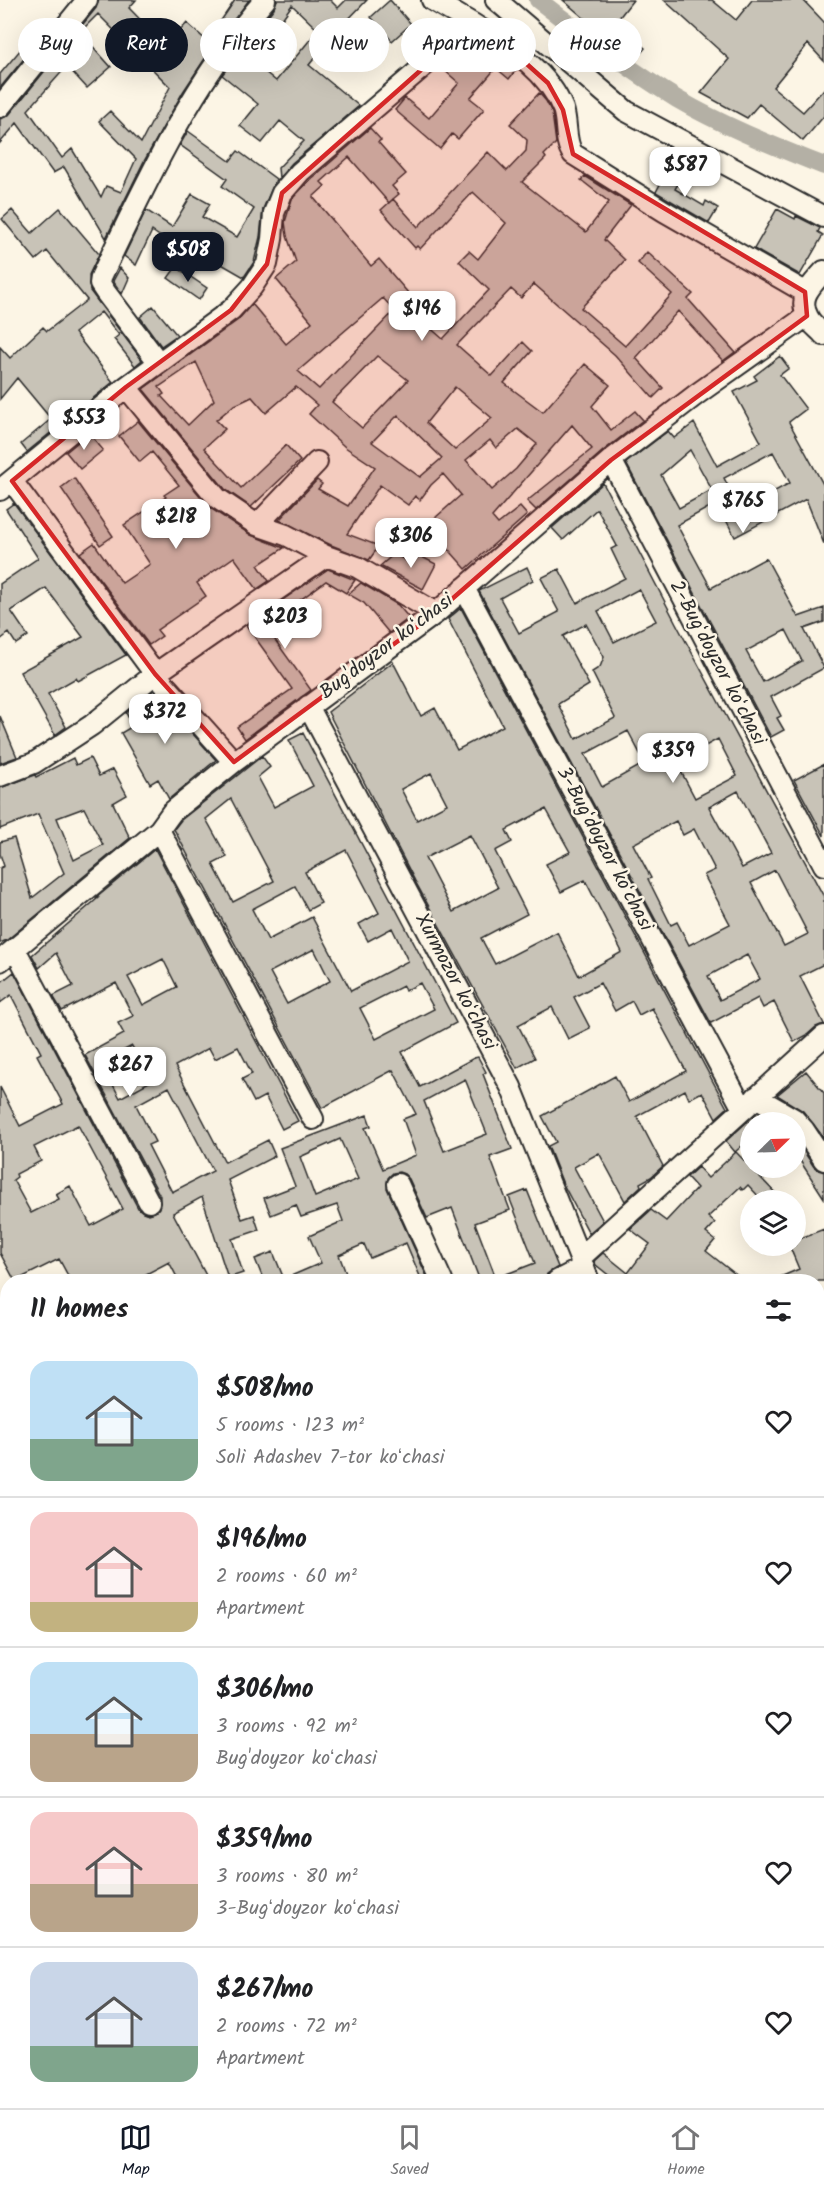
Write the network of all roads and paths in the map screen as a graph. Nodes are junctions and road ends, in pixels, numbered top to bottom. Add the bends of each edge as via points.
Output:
1 (87, 0) edge
2 (265, 0) edge
3 (432, 0) edge
4 (496, 0) edge
5 (463, 18) edge
6 (536, 70) edge
7 (417, 72) edge
8 (0, 106) edge
9 (824, 217) edge
10 (824, 271) edge
11 (805, 292) junction
12 (807, 316) junction
13 (824, 335) edge
14 (159, 363) junction
15 (126, 387) junction
16 (611, 460) junction
17 (317, 462) dead end
18 (6, 485) edge
19 (257, 525) junction
20 (326, 556) junction
21 (464, 588) junction
22 (436, 613) junction
23 (155, 674) junction
24 (308, 706) junction
25 (234, 762) junction
26 (0, 776) edge
27 (159, 830) junction
28 (824, 865) edge
29 (8, 955) edge
30 (824, 1036) edge
31 (750, 1103) junction
32 (313, 1119) dead end
33 (824, 1160) edge
34 (398, 1184) dead end
35 (149, 1202) dead end
36 (584, 1269) edge
37 (439, 1274) edge

1 - 8 street
2 - 14 street via 182,114 101,277 100,284 106,293
3 - 5 street
4 - 9 street via 626,111
6 - 11 street via 563,110 573,154
7 - 14 street via 300,172 282,193 274,213 267,264 252,287 231,310
10 - 11 street
11 - 12 street
12 - 13 street
12 - 16 street, Bug'doyzor koʻchasi
14 - 15 street
15 - 18 street
15 - 19 street via 217,498
16 - 21 street, Bug'doyzor koʻchasi
16 - 28 street, 2-Bugʻdoyzor koʻchasi
17 - 19 street
18 - 23 street
19 - 20 street
20 - 22 street via 357,567
20 - 23 street
21 - 22 street, Bug'doyzor koʻchasi
21 - 31 street, 3-Bugʻdoyzor koʻchasi
22 - 24 street, Bug'doyzor koʻchasi
23 - 25 street
23 - 26 street via 92,725 44,757
24 - 25 street, Bug'doyzor koʻchasi
24 - 36 street, Xurmozor koʻchasi via 511,1087
25 - 27 street, Bug'doyzor koʻchasi via 172,812
27 - 29 street, Bug'doyzor koʻchasi
27 - 32 street
29 - 35 street
30 - 31 street
31 - 33 street via 794,1119
31 - 36 street
34 - 37 street

